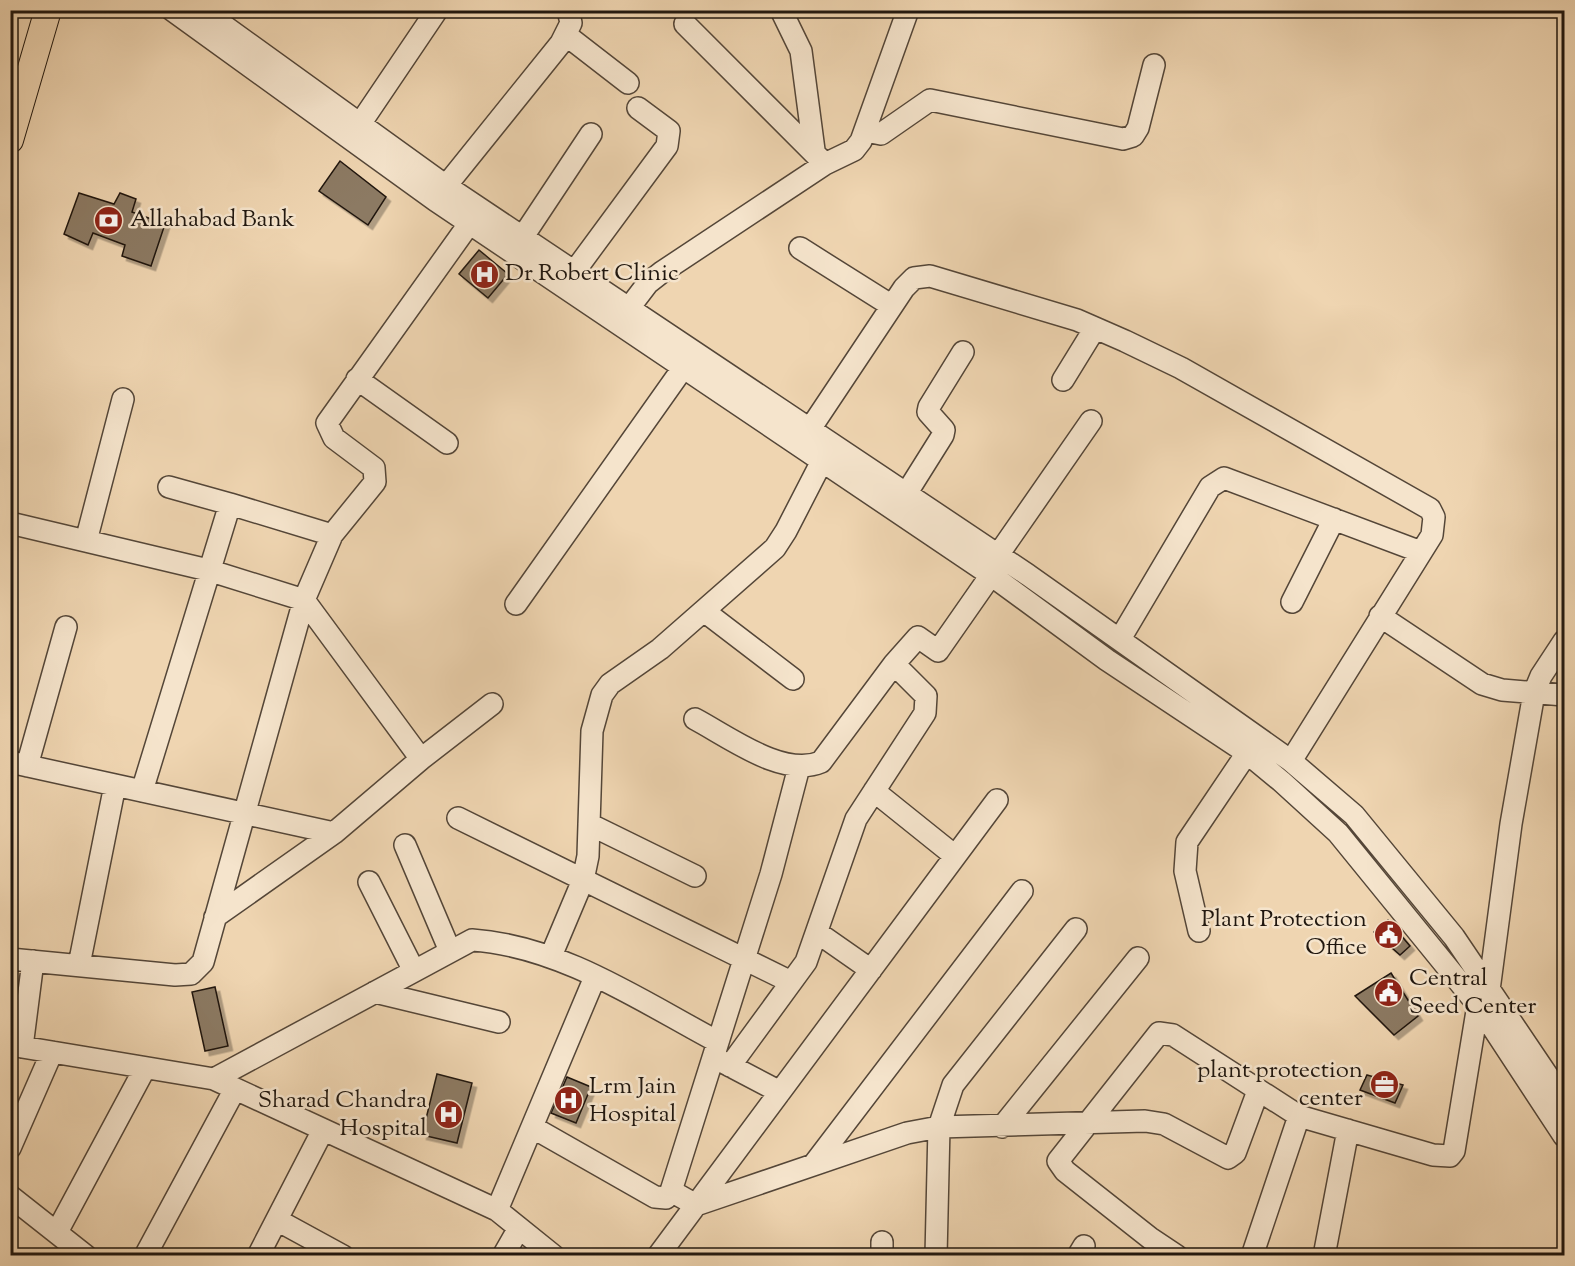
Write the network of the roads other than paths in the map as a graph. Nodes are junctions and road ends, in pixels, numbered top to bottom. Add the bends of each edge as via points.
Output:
1 (48, 10) edge
2 (172, 10) edge
3 (202, 10) edge
4 (436, 10) edge
5 (568, 10) edge
6 (781, 10) edge
7 (908, 10) edge
8 (685, 24) dead end
9 (566, 35) junction
10 (1154, 65) dead end
11 (628, 83) dead end
12 (638, 108) dead end
13 (360, 124) junction
14 (866, 131) junction
15 (591, 134) dead end
16 (10, 140) edge
17 (820, 157) junction
18 (440, 193) junction
19 (469, 224) junction
20 (522, 238) junction
21 (800, 248) dead end
22 (573, 272) junction
23 (892, 306) junction
24 (622, 316) junction
25 (1095, 328) junction
26 (963, 352) dead end
27 (682, 368) junction
28 (357, 379) junction
29 (1063, 380) dead end
30 (123, 399) dead end
31 (1091, 421) dead end
32 (804, 438) junction
33 (447, 443) dead end
34 (822, 461) junction
35 (169, 487) dead end
36 (906, 494) junction
37 (230, 504) junction
38 (1334, 519) junction
39 (10, 523) edge
40 (332, 535) junction
41 (86, 541) junction
42 (1421, 552) junction
43 (995, 565) junction
44 (208, 570) junction
45 (1028, 575) junction
46 (1015, 592) junction
47 (304, 600) junction
48 (1292, 602) dead end
49 (516, 604) dead end
50 (704, 611) junction
51 (1380, 616) junction
52 (66, 627) dead end
53 (1120, 639) junction
54 (1564, 641) edge
55 (894, 664) junction
56 (1163, 668) junction
57 (793, 679) dead end
58 (1149, 688) junction
59 (1534, 693) junction
60 (1564, 695) edge
61 (492, 704) dead end
62 (695, 718) dead end
63 (1247, 753) junction
64 (421, 759) junction
65 (1291, 761) junction
66 (19, 764) edge
67 (799, 767) junction
68 (115, 785) junction
69 (142, 791) junction
70 (874, 791) junction
71 (997, 800) dead end
72 (243, 813) junction
73 (458, 819) dead end
74 (589, 824) junction
75 (334, 833) junction
76 (405, 845) dead end
77 (956, 856) junction
78 (695, 876) dead end
79 (583, 880) junction
80 (369, 882) dead end
81 (1022, 891) dead end
82 (215, 917) junction
83 (1076, 929) dead end
84 (1199, 931) dead end
85 (818, 933) junction
86 (450, 951) junction
87 (551, 956) junction
88 (1138, 958) dead end
89 (10, 959) edge
90 (745, 960) junction
91 (33, 961) junction
92 (79, 965) junction
93 (871, 970) junction
94 (414, 971) junction
95 (595, 976) junction
96 (791, 982) junction
97 (375, 992) junction
98 (1484, 998) junction
99 (499, 1022) dead end
100 (16, 1046) edge
101 (52, 1052) junction
102 (721, 1055) junction
103 (145, 1068) junction
104 (213, 1079) junction
105 (235, 1089) junction
106 (1258, 1091) junction
107 (780, 1092) junction
108 (1564, 1100) edge
109 (1299, 1116) junction
110 (1089, 1123) junction
111 (532, 1127) junction
112 (939, 1127) junction
113 (1002, 1127) junction
114 (323, 1130) junction
115 (1348, 1130) junction
116 (1564, 1136) edge
117 (10, 1148) edge
118 (814, 1164) junction
119 (671, 1191) junction
120 (10, 1196) edge
121 (696, 1204) junction
122 (497, 1210) junction
123 (277, 1220) junction
124 (519, 1228) junction
125 (57, 1232) junction
126 (86, 1256) edge
127 (145, 1256) edge
128 (258, 1256) edge
129 (343, 1256) edge
130 (503, 1256) edge
131 (554, 1256) edge
132 (658, 1256) edge
133 (936, 1256) edge
134 (1177, 1256) edge
135 (1252, 1256) edge
136 (1324, 1256) edge

1 - 16 main road
2 - 18 street
3 - 13 street
4 - 13 street
5 - 9 street via 571,23
6 - 17 street via 801,51
7 - 14 street
8 - 17 street
9 - 11 street
9 - 18 street
10 - 14 street via 1138,128 1133,136 1123,139 930,100 881,134
12 - 22 street via 669,130 668,146
13 - 18 street
14 - 17 street via 854,150
15 - 20 street
17 - 24 street via 648,283
18 - 19 street
18 - 20 street
19 - 24 street
19 - 28 street
20 - 22 street
21 - 23 street
22 - 24 street
23 - 25 street via 914,278 930,276
23 - 32 street
24 - 27 street
24 - 32 street
25 - 29 street
25 - 42 street via 1180,368 1430,509 1435,525
26 - 36 street via 929,407 928,412 944,430 942,439
27 - 32 street
27 - 49 street
28 - 33 street
28 - 40 street via 327,423 334,438 374,468 377,476
30 - 41 street
31 - 43 street
32 - 34 street
32 - 36 street
34 - 43 street
34 - 50 street via 775,548
35 - 37 street
36 - 43 street
37 - 40 street
37 - 44 street
38 - 42 street
38 - 48 street
38 - 53 street via 1235,480 1216,480
39 - 41 street
40 - 47 street
41 - 44 street
42 - 51 street
43 - 45 street
43 - 46 street
43 - 55 street via 938,651 918,637
44 - 47 street
44 - 69 street
45 - 46 street
45 - 53 street
46 - 58 street
47 - 64 street
47 - 72 street
50 - 57 street
50 - 74 street via 660,649 610,684 602,695 592,731
51 - 59 street via 1482,684
51 - 65 street
52 - 66 street
53 - 56 street
54 - 59 street
55 - 67 street via 821,762
55 - 70 street via 926,696 928,704
56 - 58 street
56 - 65 street
58 - 63 street
59 - 60 street
59 - 98 street
61 - 64 street
62 - 67 street via 780,764
63 - 84 street via 1187,842 1185,871
63 - 98 street via 1313,807
64 - 75 street
65 - 98 street via 1354,816 1454,937
66 - 68 street
67 - 90 street
68 - 69 street
68 - 92 street
69 - 72 street
70 - 77 street
70 - 85 street via 846,843
71 - 77 street
72 - 75 street
72 - 82 street
73 - 79 street
74 - 78 street
74 - 79 street
75 - 82 street
76 - 86 street
77 - 93 street
79 - 87 street
79 - 90 street
80 - 94 street
81 - 118 street
82 - 92 street via 203,962 191,974
83 - 112 street via 954,1086
85 - 93 street
85 - 96 street via 806,962
86 - 87 street via 472,940 502,942
86 - 94 street
87 - 95 street
88 - 113 street
89 - 91 street
90 - 96 street
90 - 102 street
91 - 92 street
91 - 100 street
93 - 107 street
94 - 97 street
95 - 102 street
95 - 111 street
96 - 102 street
97 - 99 street
97 - 104 street
98 - 108 street
98 - 115 street via 1450,1156 1433,1155
98 - 116 street
100 - 101 street
101 - 103 street
101 - 117 street
102 - 107 street
102 - 119 street
103 - 104 street
103 - 125 street
104 - 105 street
105 - 114 street
105 - 127 street
106 - 109 street
106 - 110 street via 1235,1153 1228,1158 1164,1124
106 - 110 street via 1173,1035 1159,1033
107 - 121 street
109 - 115 street
109 - 135 street
110 - 113 street
110 - 134 street via 1060,1156 1060,1166
111 - 119 street via 655,1197 666,1198
111 - 122 street
112 - 113 street
112 - 118 street via 907,1132
112 - 133 street
114 - 122 street
114 - 123 street
115 - 136 street
118 - 121 street
119 - 121 street
120 - 125 street
121 - 132 street
122 - 124 street
123 - 128 street
123 - 129 street
124 - 130 street
124 - 131 street
125 - 126 street

